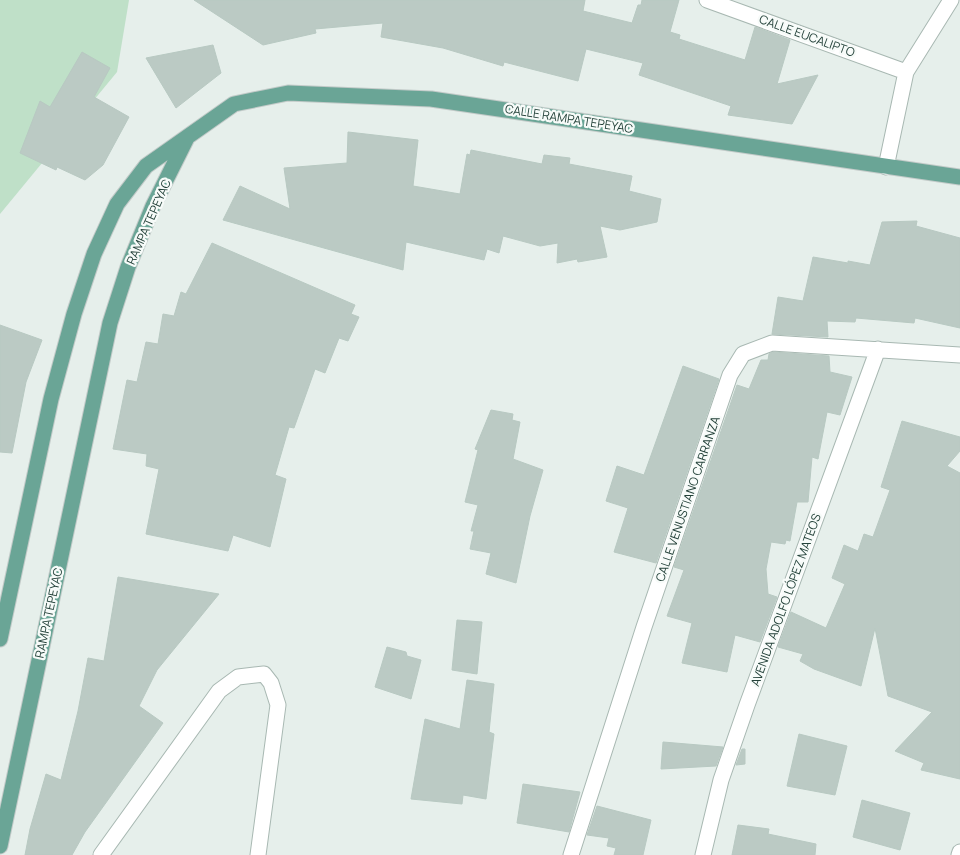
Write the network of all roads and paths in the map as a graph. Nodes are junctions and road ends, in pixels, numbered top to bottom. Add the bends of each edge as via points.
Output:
1 (707, 0) edge
2 (951, 0) edge
3 (906, 72) junction
4 (188, 137) junction
5 (886, 167) junction
6 (960, 177) edge
7 (878, 349) junction
8 (960, 355) edge
9 (0, 639) edge
10 (6, 792) edge
11 (0, 846) edge
12 (101, 855) edge
13 (258, 855) edge
14 (571, 855) edge
15 (703, 855) edge

1 - 3 street, CALLE EUCALIPTO
2 - 3 street
3 - 5 street
4 - 5 main road, CALLE RAMPA TEPEYAC via 234,104 288,93 431,98
4 - 9 main road, RAMPA TEPEYAC via 146,166 117,204 94,254 51,399
4 - 10 main road, RAMPA TEPEYAC via 153,206 110,323
5 - 6 main road, CALLE RAMPA TEPEYAC
7 - 8 street, CALLE VENUSTIANO CARRANZA
7 - 14 street, CALLE VENUSTIANO CARRANZA via 772,343 743,354 730,375
7 - 15 street, AVENIDA ADOLFO LÓPEZ MATEOS via 744,714 722,780
10 - 11 main road, RAMPA TEPEYAC
12 - 13 street via 219,691 238,677 264,674 271,683 278,705

